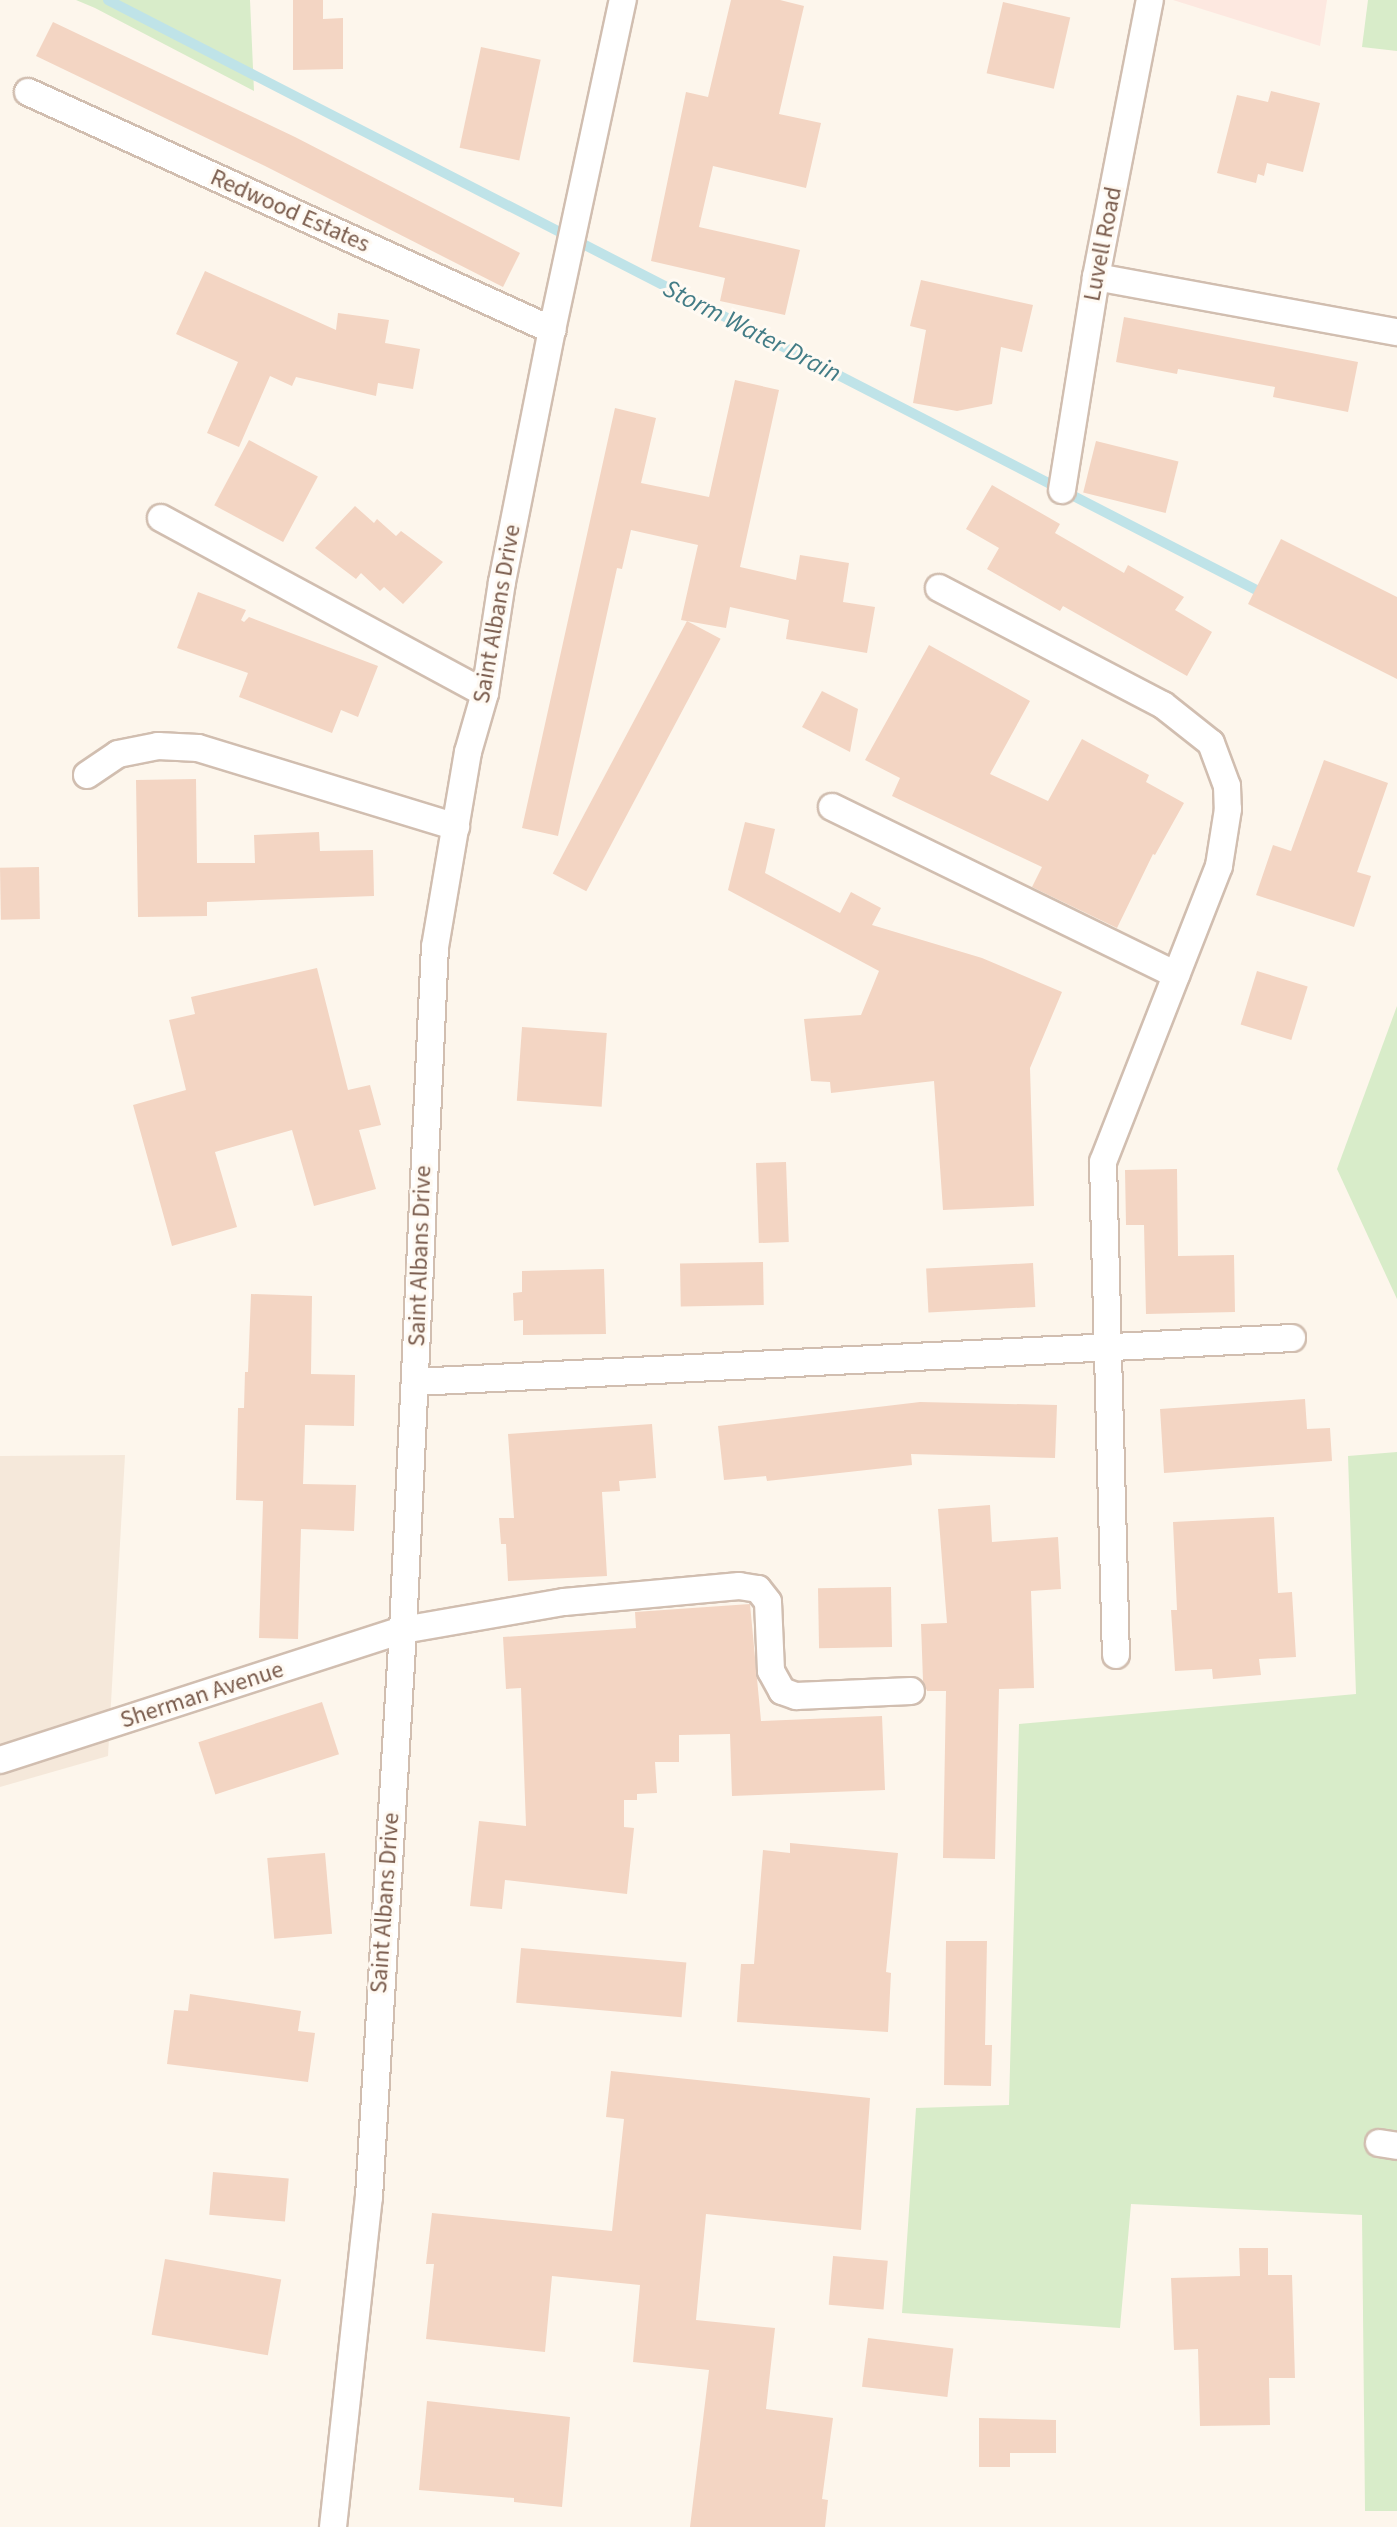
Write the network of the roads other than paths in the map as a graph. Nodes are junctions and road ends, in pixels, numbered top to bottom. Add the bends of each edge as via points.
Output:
1 (623, 0) edge
2 (1150, 0) edge
3 (28, 92) dead end
4 (1096, 277) junction
5 (552, 330) junction
6 (1397, 332) edge
7 (1062, 490) dead end
8 (161, 518) dead end
9 (939, 588) dead end
10 (485, 693) junction
11 (87, 775) dead end
12 (832, 807) dead end
13 (456, 827) junction
14 (1176, 975) junction
15 (1292, 1338) dead end
16 (1109, 1350) junction
17 (415, 1382) junction
18 (403, 1630) junction
19 (1116, 1655) dead end
20 (911, 1691) dead end
21 (0, 1760) edge
22 (333, 2527) edge

1 - 5 street, Saint Albans Drive
2 - 4 street, Luvell Road
3 - 5 street, Redwood Estates
4 - 6 street
4 - 7 street, Luvell Road
5 - 10 street, Saint Albans Drive
8 - 10 street
9 - 14 street via 1163,705 1211,743 1227,786 1225,836 1219,866
10 - 13 street, Saint Albans Drive via 468,752
11 - 13 street via 118,754 158,746 198,748
12 - 14 street
13 - 17 street, Saint Albans Drive via 435,947
14 - 16 street via 1103,1162
15 - 16 street
16 - 17 street
16 - 19 street
17 - 18 street, Saint Albans Drive
18 - 20 street, Sherman Avenue via 564,1602 739,1586 758,1589 768,1602 771,1671 782,1691 796,1696
18 - 21 street, Sherman Avenue
18 - 22 street, Saint Albans Drive via 369,2197

